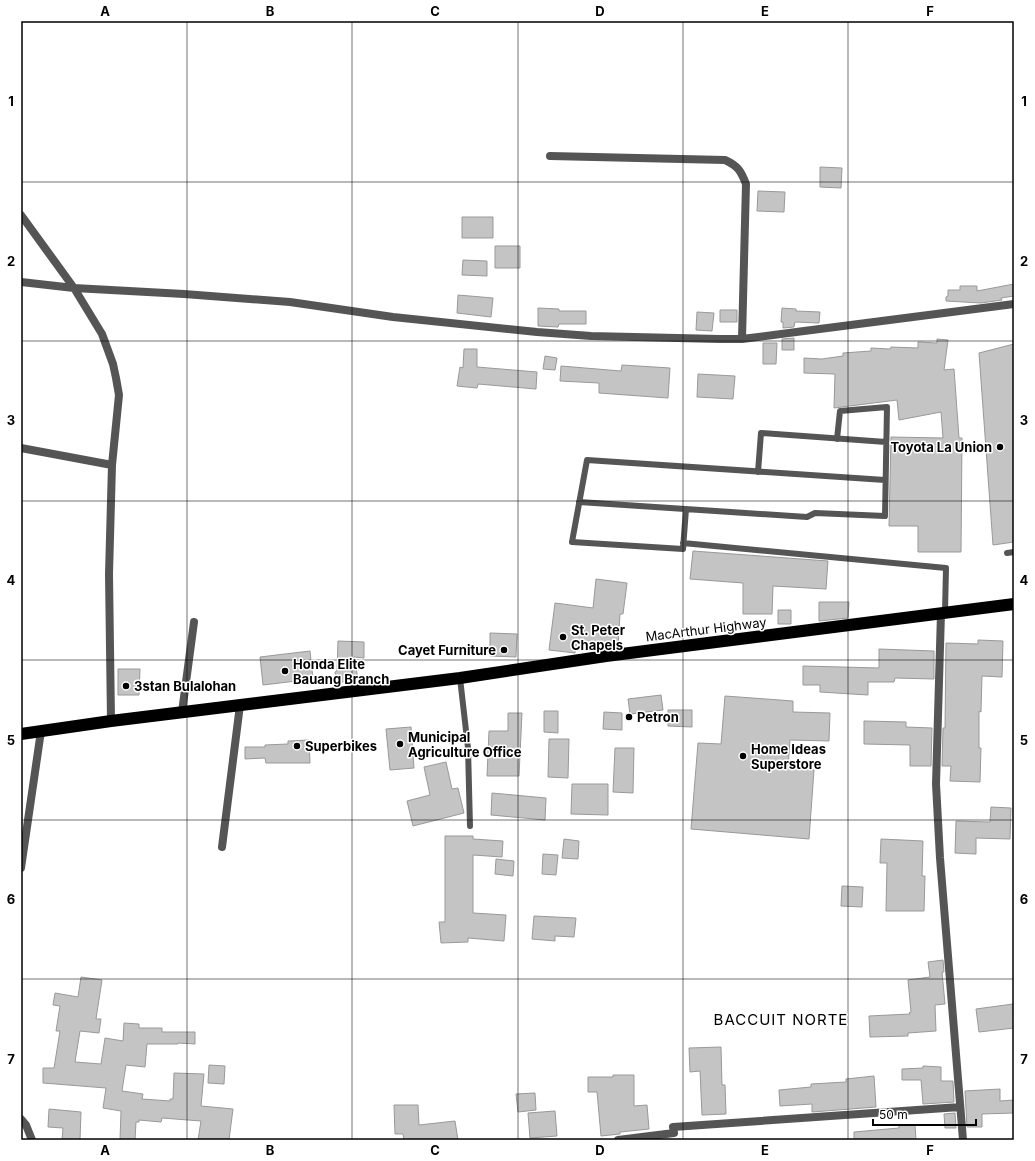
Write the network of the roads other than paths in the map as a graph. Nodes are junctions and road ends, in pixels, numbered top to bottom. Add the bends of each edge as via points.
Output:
1 (550, 156) dead end
2 (21, 215) edge
3 (21, 282) edge
4 (74, 288) junction
5 (1014, 304) edge
6 (742, 339) junction
7 (837, 439) junction
8 (886, 442) junction
9 (21, 448) edge
10 (112, 465) junction
11 (758, 472) junction
12 (885, 480) junction
13 (579, 502) junction
14 (686, 509) junction
15 (683, 543) junction
16 (1014, 604) edge
17 (943, 612) junction
18 (194, 622) dead end
19 (460, 678) junction
20 (240, 705) junction
21 (182, 712) junction
22 (111, 721) junction
23 (41, 731) junction
24 (21, 734) edge
25 (470, 826) dead end
26 (222, 846) dead end
27 (21, 868) edge
28 (960, 1107) junction
29 (21, 1119) edge
30 (674, 1137) edge
31 (32, 1140) edge
32 (618, 1140) edge
33 (963, 1140) edge

1 - 6 street via 725,160 734,164 746,184
2 - 4 street
3 - 4 street
4 - 6 street via 290,302 393,317 536,332 591,336
4 - 10 street via 102,334 113,364 119,395
5 - 6 street
7 - 8 lane
7 - 8 lane via 840,411 887,407
7 - 11 lane via 761,433
8 - 12 lane
9 - 10 street
10 - 22 street via 109,574
11 - 12 lane
11 - 13 lane via 587,460
12 - 14 lane via 885,516 815,513 807,517
13 - 14 lane
13 - 15 lane via 572,542 683,549
14 - 15 lane
15 - 17 lane via 946,568
16 - 17 highway, MacArthur Highway
17 - 19 highway, MacArthur Highway via 606,656
17 - 28 street via 936,784
18 - 21 street
19 - 20 highway, MacArthur Highway
19 - 25 lane via 468,748
20 - 21 highway, MacArthur Highway
20 - 26 street
21 - 22 highway, MacArthur Highway
22 - 23 highway, MacArthur Highway
23 - 24 highway, MacArthur Highway
23 - 27 street
28 - 30 street via 673,1127
28 - 33 street
29 - 31 street
30 - 32 street

